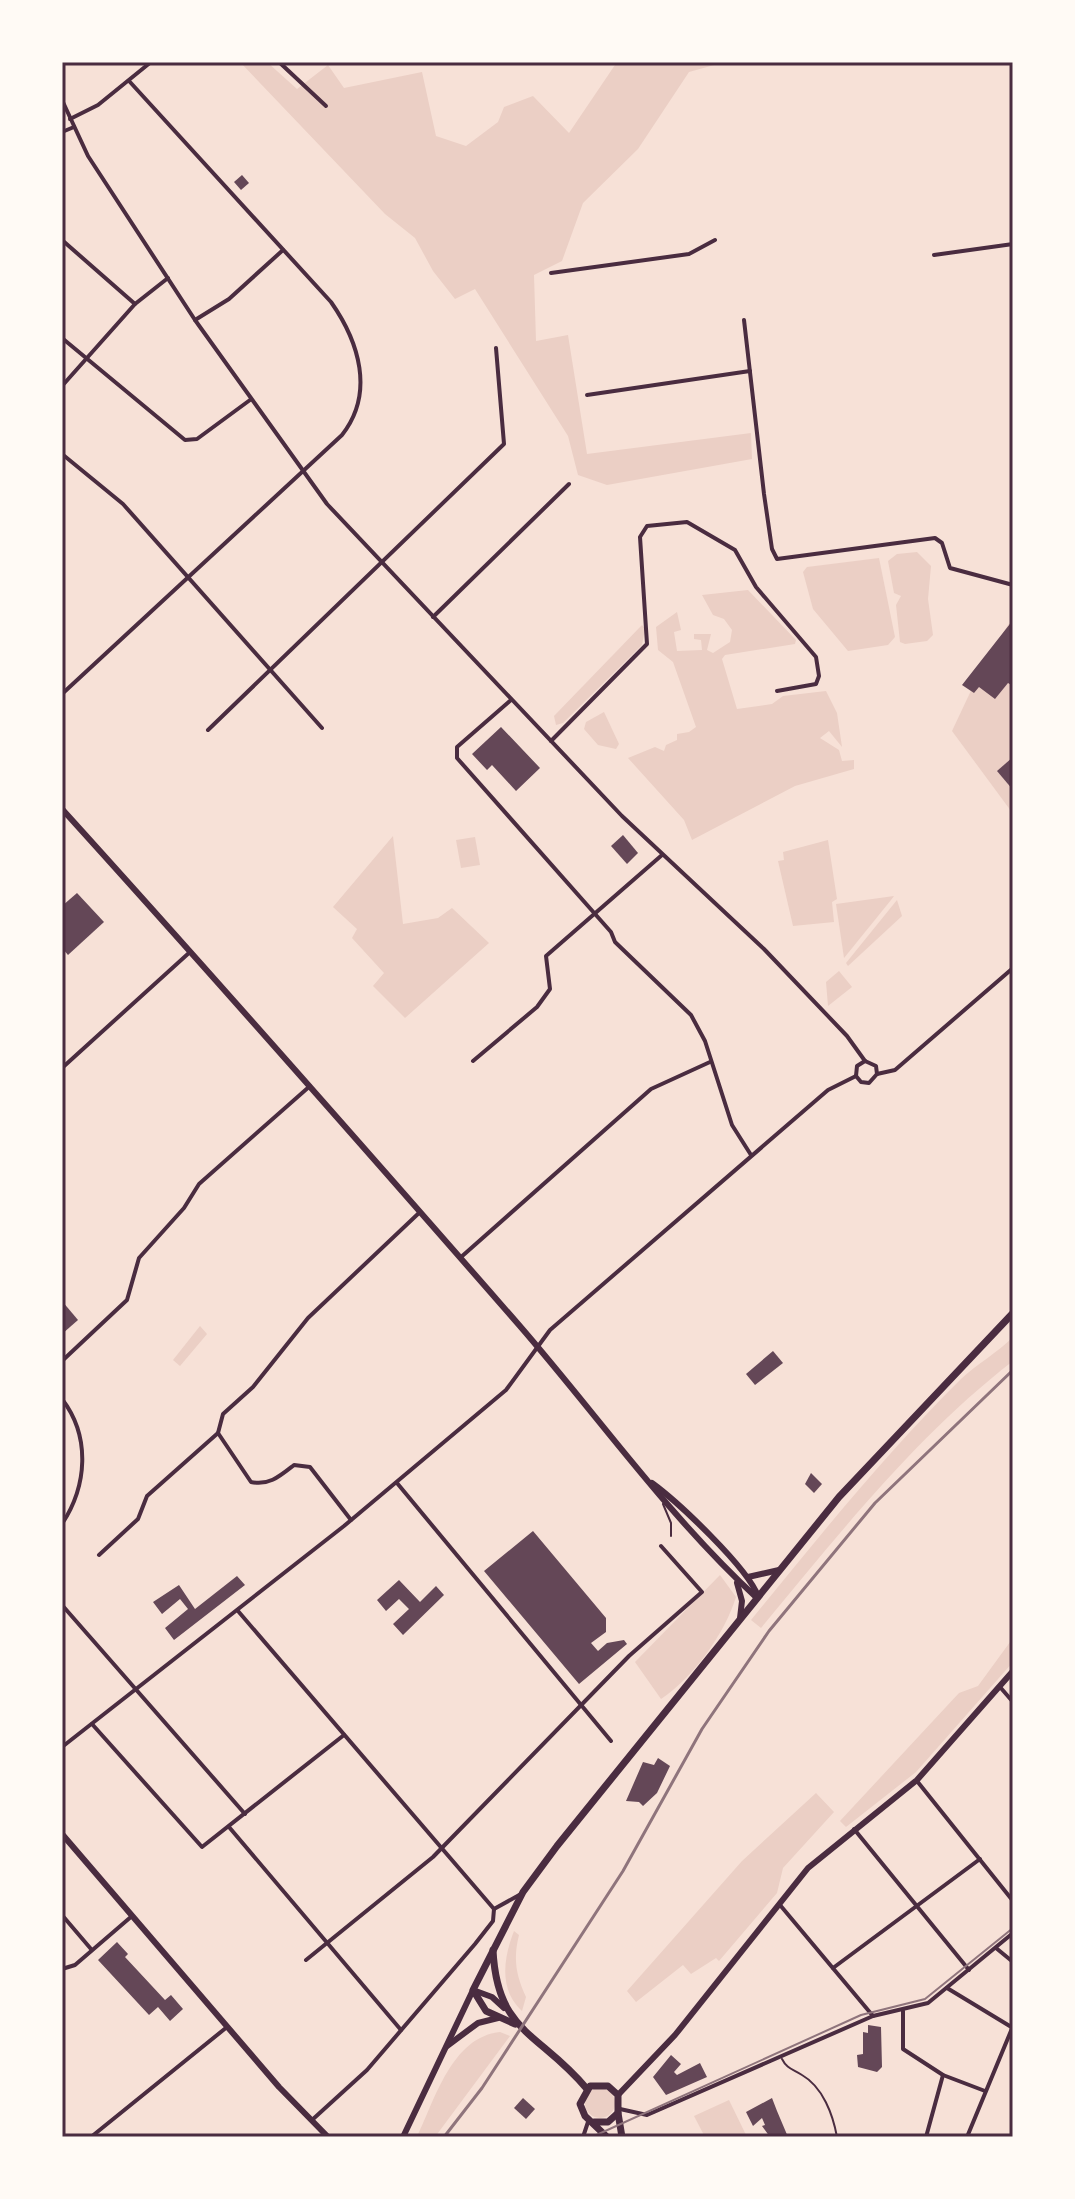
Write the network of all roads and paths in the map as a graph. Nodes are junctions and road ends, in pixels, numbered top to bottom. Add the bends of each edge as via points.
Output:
1 (151, 62) edge
2 (279, 62) edge
3 (130, 82) junction
4 (62, 100) edge
5 (326, 106) dead end
6 (70, 119) junction
7 (74, 127) junction
8 (62, 132) edge
9 (62, 240) edge
10 (715, 240) dead end
11 (1013, 244) edge
12 (283, 250) junction
13 (934, 255) dead end
14 (551, 273) dead end
15 (168, 278) junction
16 (135, 304) junction
17 (195, 320) junction
18 (744, 320) dead end
19 (62, 338) edge
20 (496, 348) dead end
21 (86, 360) junction
22 (750, 371) junction
23 (62, 386) edge
24 (587, 395) dead end
25 (250, 400) junction
26 (62, 454) edge
27 (303, 472) junction
28 (569, 484) dead end
29 (380, 562) junction
30 (186, 580) junction
31 (1013, 585) edge
32 (433, 617) junction
33 (269, 670) junction
34 (777, 691) dead end
35 (62, 694) edge
36 (511, 700) junction
37 (322, 728) dead end
38 (208, 730) dead end
39 (551, 741) junction
40 (62, 809) edge
41 (662, 855) junction
42 (593, 914) junction
43 (190, 952) junction
44 (1013, 968) edge
45 (473, 1061) dead end
46 (865, 1061) junction
47 (710, 1062) junction
48 (62, 1068) edge
49 (877, 1074) junction
50 (856, 1076) junction
51 (310, 1086) junction
52 (752, 1155) junction
53 (420, 1212) junction
54 (460, 1258) junction
55 (1013, 1313) edge
56 (538, 1347) junction
57 (62, 1361) edge
58 (62, 1399) edge
59 (218, 1433) junction
60 (645, 1479) junction
61 (397, 1483) junction
62 (661, 1499) junction
63 (682, 1507) junction
64 (351, 1520) junction
65 (62, 1524) edge
66 (687, 1525) junction
67 (706, 1533) junction
68 (671, 1536) dead end
69 (661, 1546) dead end
70 (99, 1555) dead end
71 (779, 1570) junction
72 (748, 1577) junction
73 (737, 1583) junction
74 (757, 1597) junction
75 (62, 1605) edge
76 (238, 1611) junction
77 (739, 1620) junction
78 (1013, 1671) edge
79 (1000, 1687) junction
80 (135, 1689) junction
81 (1013, 1702) edge
82 (582, 1707) junction
83 (92, 1724) junction
84 (344, 1735) junction
85 (611, 1741) dead end
86 (62, 1747) edge
87 (917, 1780) junction
88 (245, 1814) junction
89 (229, 1827) junction
90 (854, 1828) junction
91 (62, 1834) edge
92 (441, 1849) junction
93 (980, 1859) junction
94 (523, 1892) junction
95 (1013, 1901) edge
96 (779, 1904) junction
97 (916, 1905) junction
98 (494, 1909) junction
99 (62, 1915) edge
100 (132, 1916) junction
101 (1013, 1933) edge
102 (329, 1944) junction
103 (493, 1948) junction
104 (996, 1948) junction
105 (91, 1949) junction
106 (306, 1960) dead end
107 (1013, 1962) edge
108 (833, 1968) junction
109 (62, 1969) edge
110 (969, 1970) junction
111 (947, 1988) junction
112 (473, 1990) junction
113 (504, 2008) junction
114 (903, 2011) junction
115 (873, 2016) junction
116 (498, 2018) junction
117 (515, 2024) junction
118 (227, 2027) junction
119 (1013, 2027) edge
120 (401, 2030) junction
121 (444, 2048) junction
122 (782, 2058) junction
123 (943, 2075) junction
124 (587, 2089) junction
125 (985, 2091) junction
126 (618, 2095) junction
127 (618, 2111) junction
128 (591, 2121) junction
129 (311, 2122) junction
130 (91, 2137) edge
131 (328, 2137) edge
132 (403, 2137) edge
133 (583, 2137) edge
134 (607, 2137) edge
135 (622, 2137) edge
136 (837, 2137) edge
137 (926, 2137) edge
138 (967, 2137) edge

1 - 3 street
2 - 5 street
3 - 6 street
3 - 12 street
4 - 6 street
6 - 7 street
7 - 8 street
7 - 15 street
9 - 16 street
10 - 14 street via 689,254
11 - 13 street
12 - 17 street via 229,299
12 - 27 street via 341,317 361,370 352,421
15 - 16 street
15 - 17 street
16 - 21 street
17 - 25 street
18 - 22 street
19 - 21 street
20 - 29 street via 504,444
21 - 23 street
21 - 25 street via 191,441
22 - 24 street
22 - 31 street via 777,559 932,538 942,543 948,565 955,570
25 - 27 street
26 - 30 street via 123,504
27 - 29 street
27 - 30 street
28 - 32 street
29 - 32 street
29 - 33 street
30 - 33 street
30 - 35 street
32 - 36 street
33 - 37 street
33 - 38 street
34 - 39 street via 816,684 816,657 756,587 735,550 687,522 647,526 640,537 647,644
36 - 39 street
36 - 42 street via 457,747 457,758
39 - 41 street
40 - 43 street
41 - 42 street
41 - 46 street via 764,949
42 - 45 street via 546,956 550,989 537,1007
42 - 47 street via 691,1015
43 - 48 street
43 - 51 street
44 - 49 street via 895,1070
46 - 49 street via 876,1066
46 - 50 street via 857,1066
47 - 52 street via 732,1125
47 - 54 street via 651,1089
49 - 50 street via 869,1083
50 - 52 street via 828,1090
51 - 53 street
51 - 57 street via 199,1184 139,1258 127,1300
52 - 56 street via 550,1330
53 - 54 street
53 - 59 street via 308,1318 253,1387 223,1414
54 - 56 street
55 - 71 main road via 871,1462
56 - 60 street
56 - 61 street via 506,1390
58 - 65 street via 79,1431 83,1461 77,1497
59 - 64 street via 251,1482 262,1484 294,1465 310,1467
59 - 70 street via 147,1496 138,1519
60 - 62 street
60 - 63 street
61 - 64 street
61 - 82 street
62 - 66 street
62 - 68 lane
63 - 66 street
63 - 67 street
64 - 76 street
66 - 67 street
66 - 73 street
67 - 72 street
69 - 82 street via 702,1592 629,1656
71 - 72 street
71 - 74 main road
72 - 74 street
73 - 74 street
73 - 77 street via 742,1601
74 - 77 main road
75 - 80 street
76 - 80 street
76 - 84 street
77 - 94 main road
78 - 79 street
79 - 81 street
79 - 87 street
80 - 83 street
80 - 88 street
82 - 85 street
82 - 92 street
83 - 86 street
83 - 89 street via 202,1847
84 - 88 street
84 - 92 street
87 - 90 street
87 - 93 street
88 - 89 street
89 - 102 street
90 - 96 street via 808,1868
90 - 97 street
91 - 100 street
92 - 98 street
92 - 102 street
93 - 95 street
93 - 97 street
94 - 98 street
94 - 103 main road
96 - 108 street
96 - 126 street via 675,2035
97 - 108 street
97 - 110 street
98 - 120 street via 493,1921
99 - 105 street
100 - 105 street
100 - 118 street
101 - 104 street
102 - 106 street
102 - 120 street
103 - 112 main road
103 - 113 main road
104 - 107 street
104 - 110 street
105 - 109 street via 75,1965
108 - 115 street
110 - 111 street
111 - 114 street via 928,2003
111 - 119 street
112 - 113 street
112 - 116 main road via 486,2011
112 - 121 street
113 - 117 main road
114 - 115 street
114 - 123 street via 903,2049
115 - 122 street
116 - 117 main road
116 - 121 street via 465,2030
117 - 124 main road via 560,2059
118 - 129 street
118 - 130 street
119 - 125 street
120 - 129 street
121 - 132 street
122 - 127 street via 647,2115
122 - 136 lane via 822,2096
123 - 125 street
123 - 137 street
124 - 126 main road via 604,2084
124 - 128 main road via 580,2106
125 - 138 street
126 - 127 main road
127 - 128 main road via 608,2122
127 - 135 main road
128 - 133 street
128 - 134 main road
129 - 131 street

